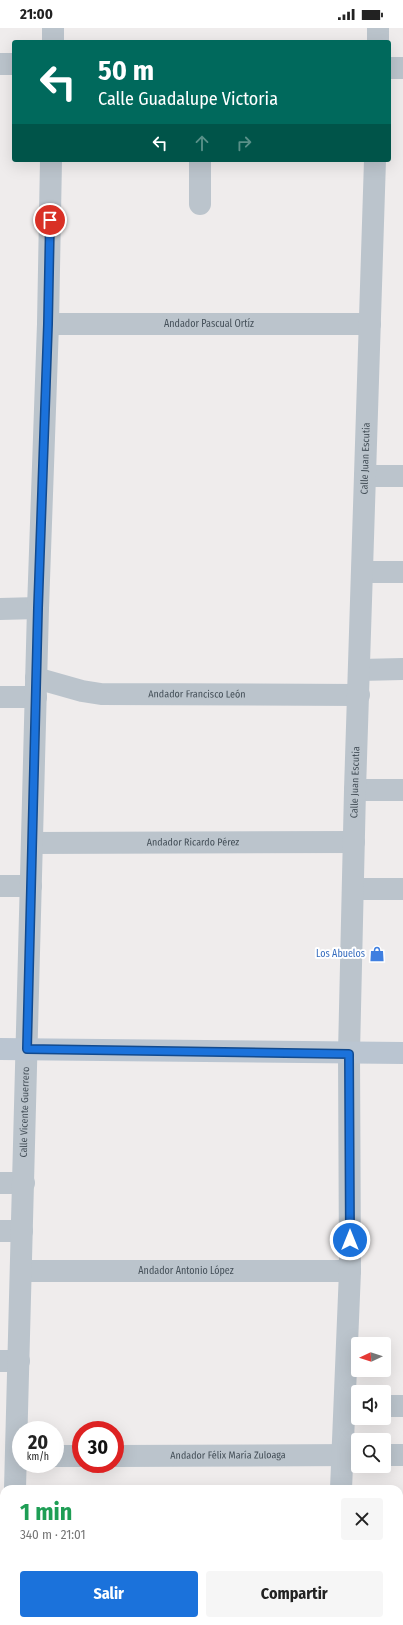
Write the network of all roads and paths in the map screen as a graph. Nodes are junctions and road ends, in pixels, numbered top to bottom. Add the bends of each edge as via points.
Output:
1 (53, 28) edge
2 (378, 28) edge
3 (53, 40) edge
4 (378, 40) edge
5 (0, 64) edge
6 (12, 64) edge
7 (391, 68) edge
8 (403, 68) edge
9 (52, 162) edge
10 (200, 162) edge
11 (375, 162) edge
12 (200, 204) dead end
13 (48, 324) junction
14 (370, 324) junction
15 (365, 476) junction
16 (403, 476) edge
17 (362, 572) junction
18 (403, 572) edge
19 (38, 608) junction
20 (0, 609) edge
21 (360, 670) junction
22 (403, 670) edge
23 (36, 688) junction
24 (359, 695) junction
25 (0, 697) edge
26 (355, 790) junction
27 (403, 790) edge
28 (354, 842) junction
29 (32, 843) junction
30 (0, 886) edge
31 (31, 886) junction
32 (353, 889) junction
33 (403, 889) edge
34 (0, 1049) edge
35 (27, 1049) junction
36 (349, 1054) junction
37 (403, 1054) edge
38 (0, 1183) edge
39 (24, 1183) junction
40 (0, 1231) edge
41 (22, 1231) junction
42 (21, 1271) junction
43 (350, 1271) junction
44 (9, 1361) edge
45 (351, 1405) edge
46 (391, 1406) edge
47 (403, 1406) edge
48 (15, 1421) edge
49 (350, 1455) edge
50 (391, 1455) edge
51 (403, 1455) edge
52 (124, 1456) edge
53 (17, 1473) edge
54 (16, 1485) edge
55 (342, 1485) edge

1 - 3 street
2 - 4 street
5 - 6 street
7 - 8 street
9 - 13 street, Calle Vicente Guerrero
10 - 12 street
11 - 14 street, Calle Juan Escutia
13 - 14 street, Andador Pascual Ortíz
13 - 19 street, Calle Vicente Guerrero
14 - 15 street, Calle Juan Escutia
15 - 16 street
15 - 17 street, Calle Juan Escutia
17 - 18 street
17 - 21 street, Calle Juan Escutia
19 - 20 street
19 - 23 street, Calle Vicente Guerrero
21 - 22 street
21 - 24 street, Calle Juan Escutia
23 - 24 street, Andador Francisco León via 101,694
23 - 25 street, Andador Francisco León
23 - 29 street, Calle Vicente Guerrero
24 - 26 street, Calle Juan Escutia
26 - 27 street
26 - 28 street, Calle Juan Escutia
28 - 29 street, Andador Ricardo Pérez
28 - 32 street, Calle Juan Escutia
29 - 31 street, Calle Vicente Guerrero
30 - 31 street
31 - 35 street, Calle Vicente Guerrero
32 - 33 street
32 - 36 street, Calle Juan Escutia
34 - 35 street
35 - 36 street
35 - 39 street, Calle Vicente Guerrero
36 - 37 street
36 - 43 street, Calle Juan Escutia
38 - 39 street
39 - 41 street, Calle Vicente Guerrero
40 - 41 street
41 - 42 street, Calle Vicente Guerrero
42 - 43 street, Andador Antonio López
42 - 44 street, Calle Vicente Guerrero
43 - 45 street, Calle Juan Escutia
44 - 48 street, Calle Vicente Guerrero
45 - 49 street, Calle Juan Escutia
46 - 47 street
49 - 52 street, Andador Félix María Zuloaga
49 - 55 street, Calle Juan Escutia
50 - 51 street
53 - 54 street, Calle Vicente Guerrero

